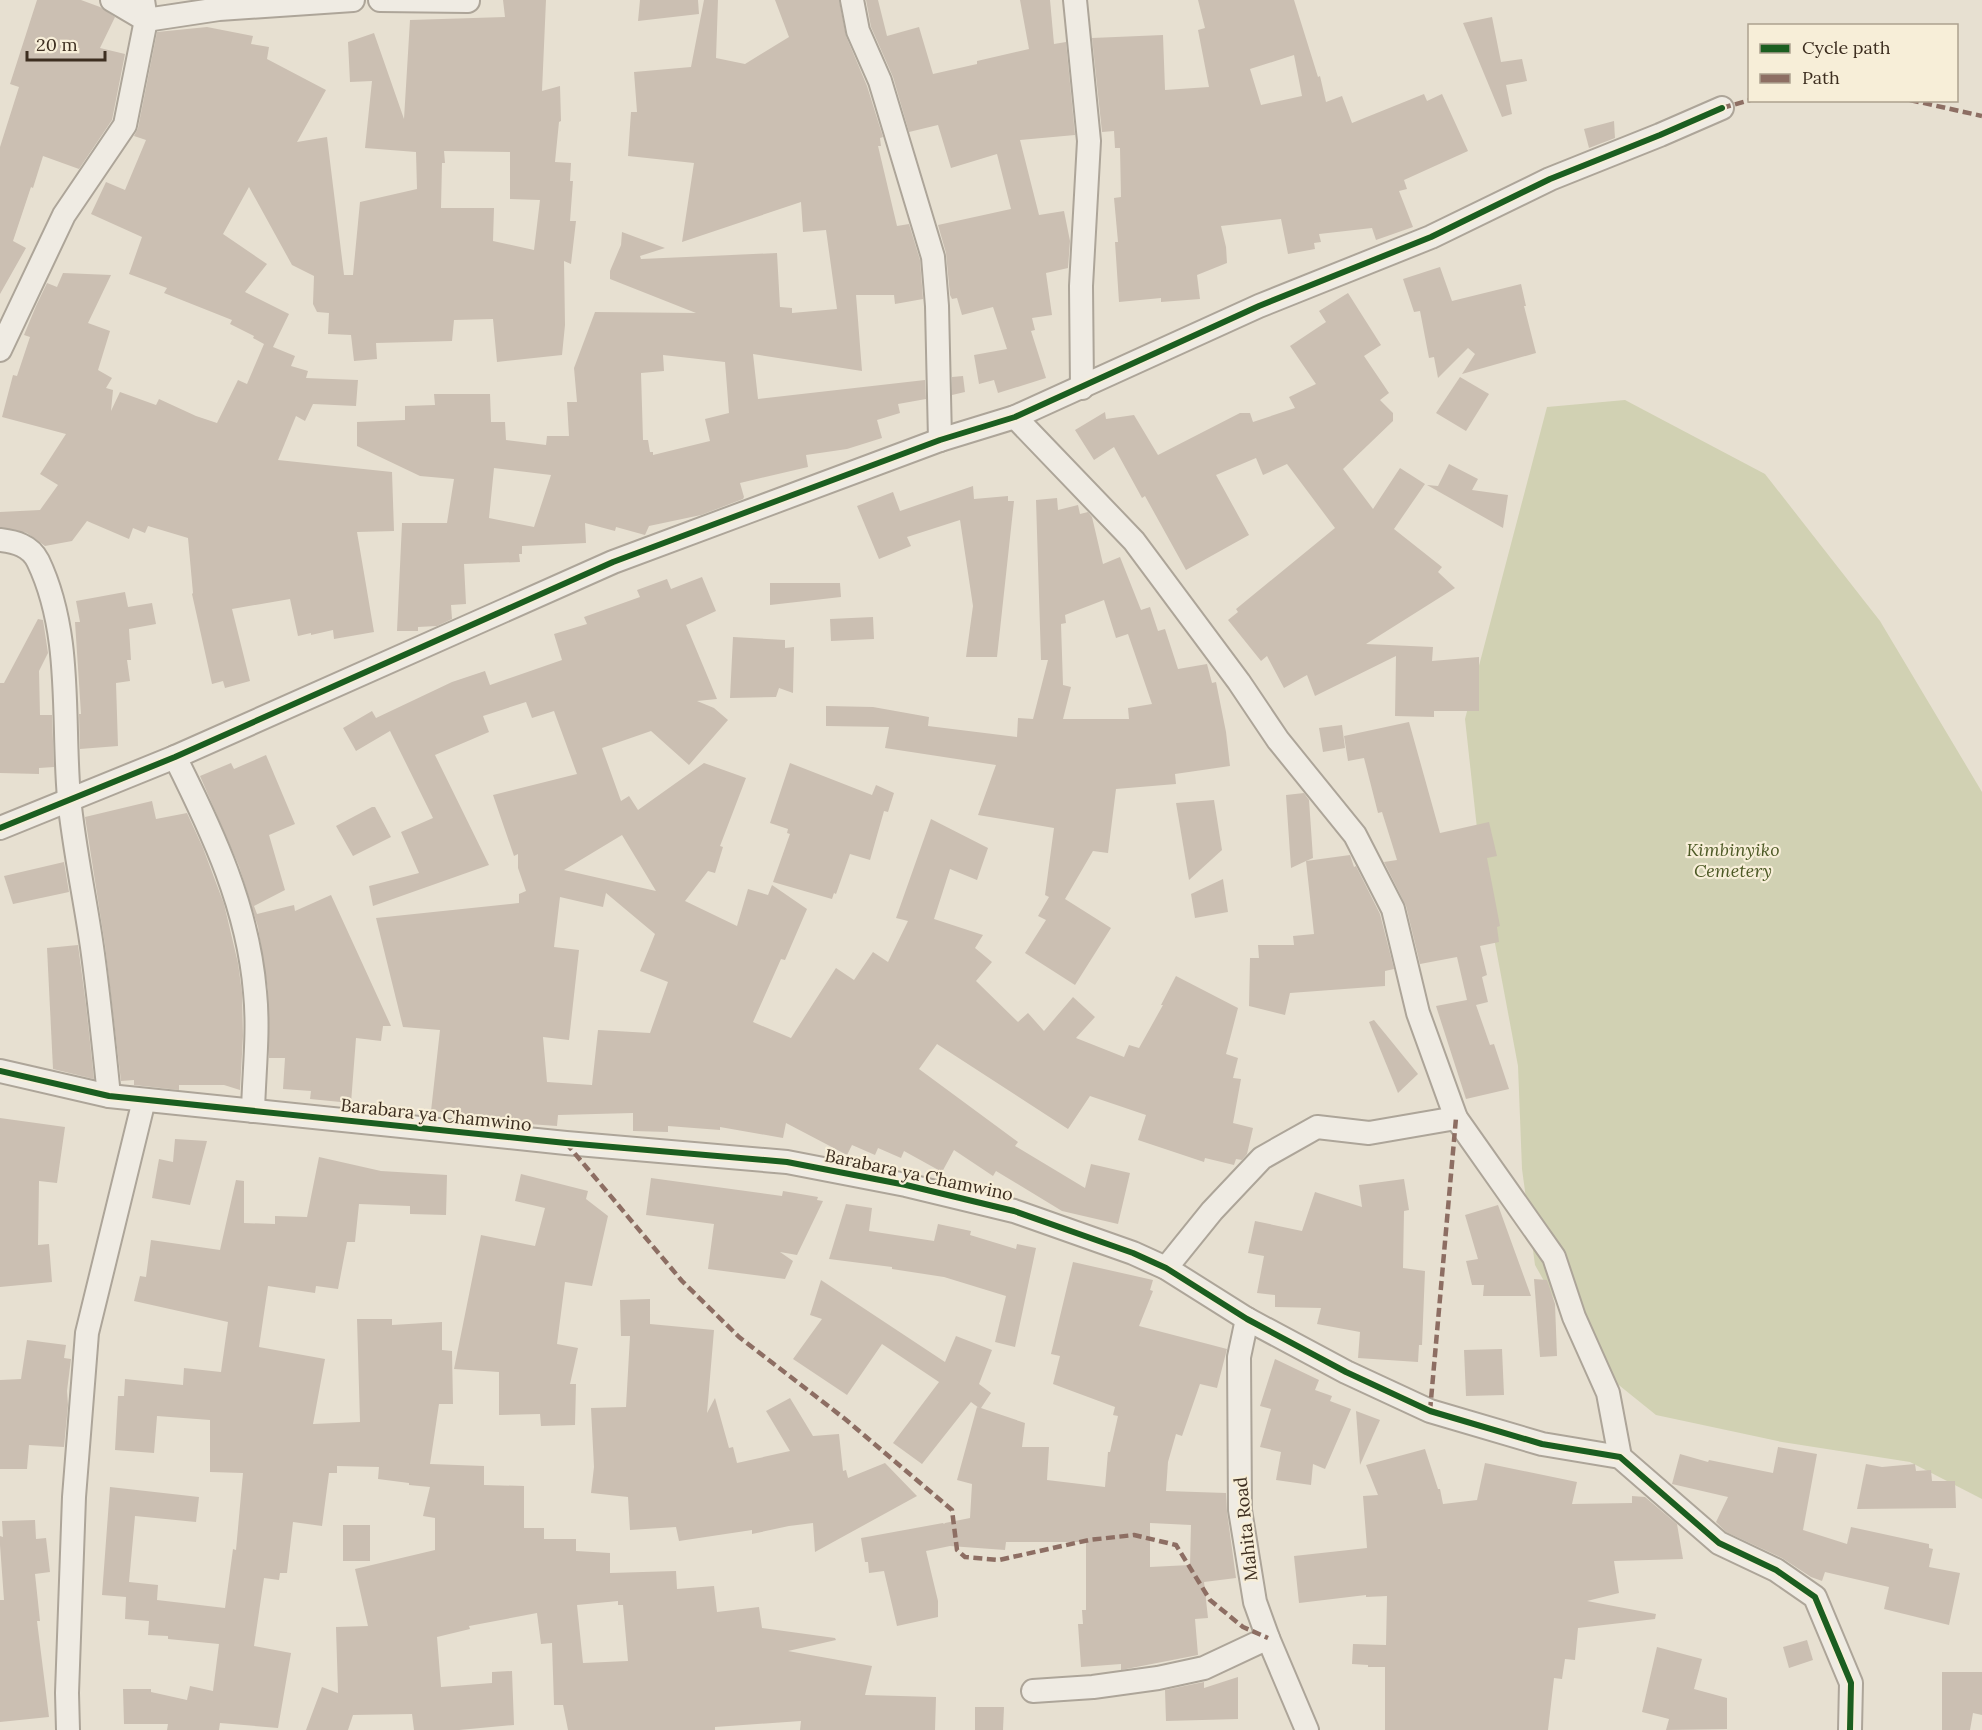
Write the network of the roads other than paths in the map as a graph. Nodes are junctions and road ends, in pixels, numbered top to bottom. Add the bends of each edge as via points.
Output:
1 (112, 0) edge
2 (353, 0) edge
3 (380, 0) edge
4 (852, 0) edge
5 (1075, 0) edge
6 (468, 2) dead end
7 (144, 10) edge
8 (1722, 108) dead end
9 (0, 350) edge
10 (1082, 388) junction
11 (1016, 417) junction
12 (940, 440) junction
13 (0, 540) edge
14 (175, 757) junction
15 (69, 799) junction
16 (0, 828) edge
17 (0, 1071) edge
18 (110, 1096) junction
19 (144, 1100) junction
20 (253, 1111) junction
21 (1456, 1118) junction
22 (1166, 1268) junction
23 (1247, 1319) junction
24 (1620, 1457) junction
25 (1268, 1638) junction
26 (1034, 1691) dead end
27 (68, 1730) edge
28 (1307, 1730) edge
29 (1850, 1730) edge

1 - 7 street
2 - 7 street
3 - 6 street
4 - 12 street via 858,31 880,81 933,257
5 - 10 street via 1089,141 1081,286
7 - 9 street via 125,125 64,215
8 - 10 street via 1550,179 1431,237 1259,306
10 - 11 street
11 - 12 street
11 - 21 street via 1134,541 1278,740 1355,835 1393,909 1418,1013
12 - 14 street via 613,562
13 - 15 street via 29,549 54,602 62,648
14 - 15 street
14 - 20 street via 220,850 249,943 256,994
15 - 16 street
15 - 18 street
17 - 18 street, Barabara ya Chamwino
18 - 19 street, Barabara ya Chamwino
19 - 20 street, Barabara ya Chamwino
19 - 27 street via 87,1333 74,1497
20 - 22 street, Barabara ya Chamwino via 787,1162 1014,1211
21 - 22 street via 1369,1133 1317,1127 1262,1158
21 - 24 street via 1554,1257 1574,1317 1608,1393
22 - 23 street, Barabara ya Chamwino
23 - 24 street, Barabara ya Chamwino via 1430,1411 1542,1444
23 - 25 street, Mahita Road via 1239,1357 1240,1510 1255,1602
24 - 29 street via 1719,1543 1776,1570 1815,1597 1851,1683
25 - 26 street via 1204,1668 1093,1687
25 - 28 street, Mahita Road

